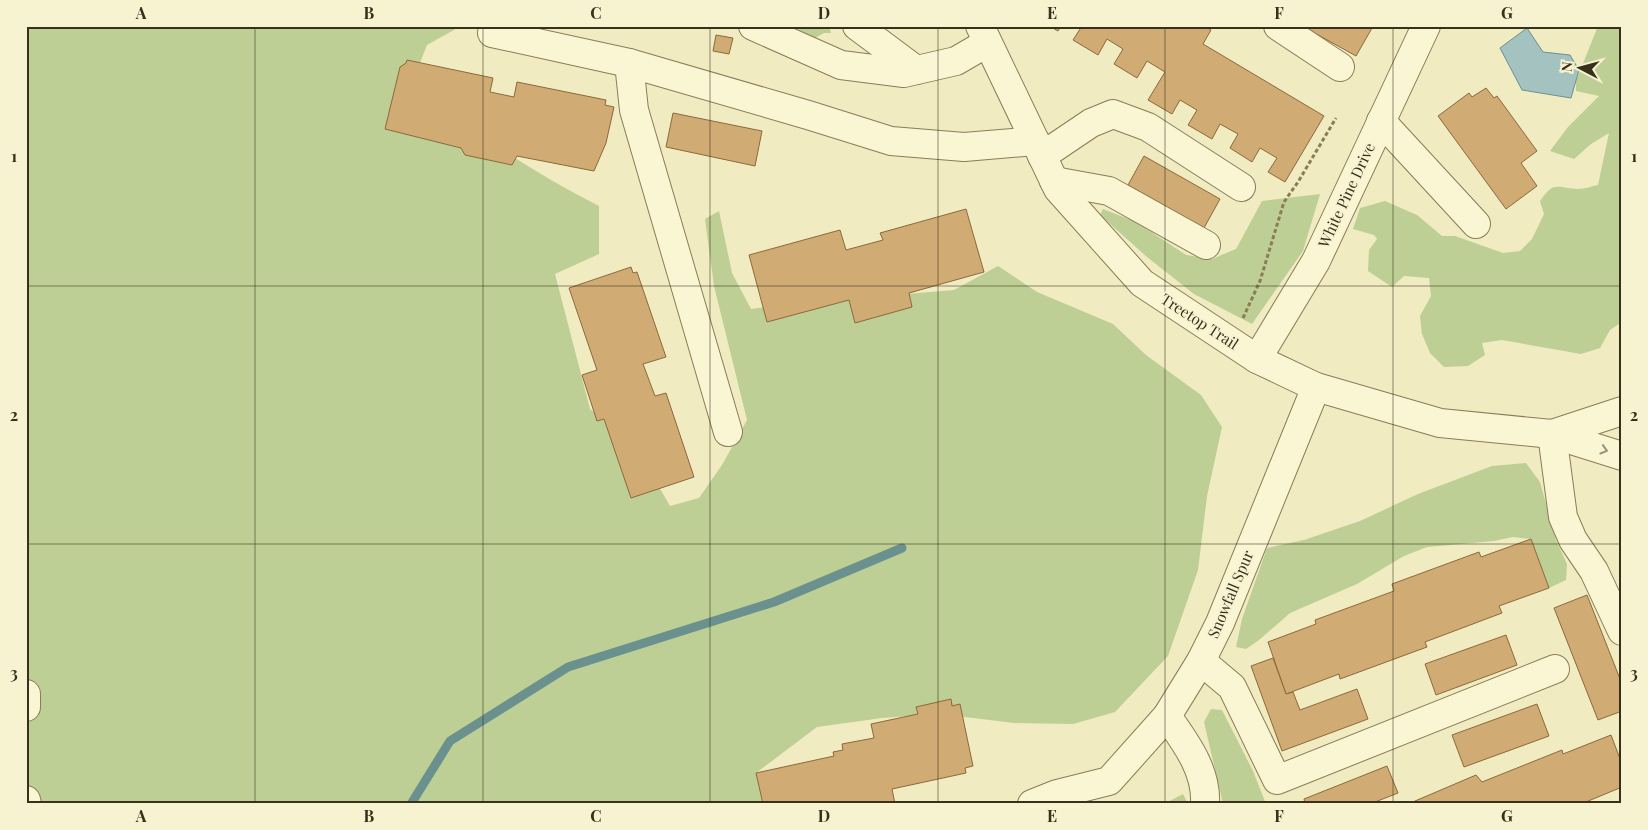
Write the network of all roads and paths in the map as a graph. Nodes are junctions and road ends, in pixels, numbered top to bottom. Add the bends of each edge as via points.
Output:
1 (753, 26) edge
2 (857, 26) edge
3 (1278, 26) edge
4 (1426, 26) edge
5 (492, 33) dead end
6 (984, 35) edge
7 (629, 63) junction
8 (1340, 67) dead end
9 (916, 70) junction
10 (1336, 118) dead end
11 (1381, 121) junction
12 (1038, 149) junction
13 (1054, 182) junction
14 (1241, 187) dead end
15 (1476, 224) dead end
16 (1206, 245) dead end
17 (1247, 352) junction
18 (1316, 387) junction
19 (1622, 411) edge
20 (728, 432) dead end
21 (1552, 434) junction
22 (1622, 456) edge
23 (1622, 631) edge
24 (1201, 661) junction
25 (1555, 669) dead end
26 (26, 694) edge
27 (26, 707) edge
28 (1167, 716) junction
29 (26, 800) edge
30 (27, 804) edge
31 (1032, 804) edge
32 (1205, 804) edge

1 - 9 street via 840,65 904,73
2 - 9 street
3 - 8 street
4 - 11 street, White Pine Drive
5 - 7 street
6 - 9 street via 956,61
6 - 12 street, Treetop Trail
7 - 12 street via 892,141
7 - 20 street via 634,110
10 - 17 path via 1284,202 1260,281 1242,321
11 - 15 street
11 - 17 street, White Pine Drive via 1316,261
12 - 13 street, Treetop Trail
12 - 14 street via 1113,114 1148,127
13 - 16 street via 1109,191
13 - 17 street, Treetop Trail via 1142,284
17 - 18 street, Treetop Trail
18 - 21 street, Treetop Trail via 1440,423
18 - 24 street, Snowfall Spur
19 - 21 street, Treetop Trail
21 -> 22 street, Treetop Trail
21 - 23 street via 1562,517 1594,571
24 - 25 street via 1232,687 1277,780
24 - 28 street, Snowfall Spur
26 - 27 street
28 - 31 street, Snowfall Spur via 1109,780
28 - 32 street via 1191,750 1206,790
29 - 30 street

